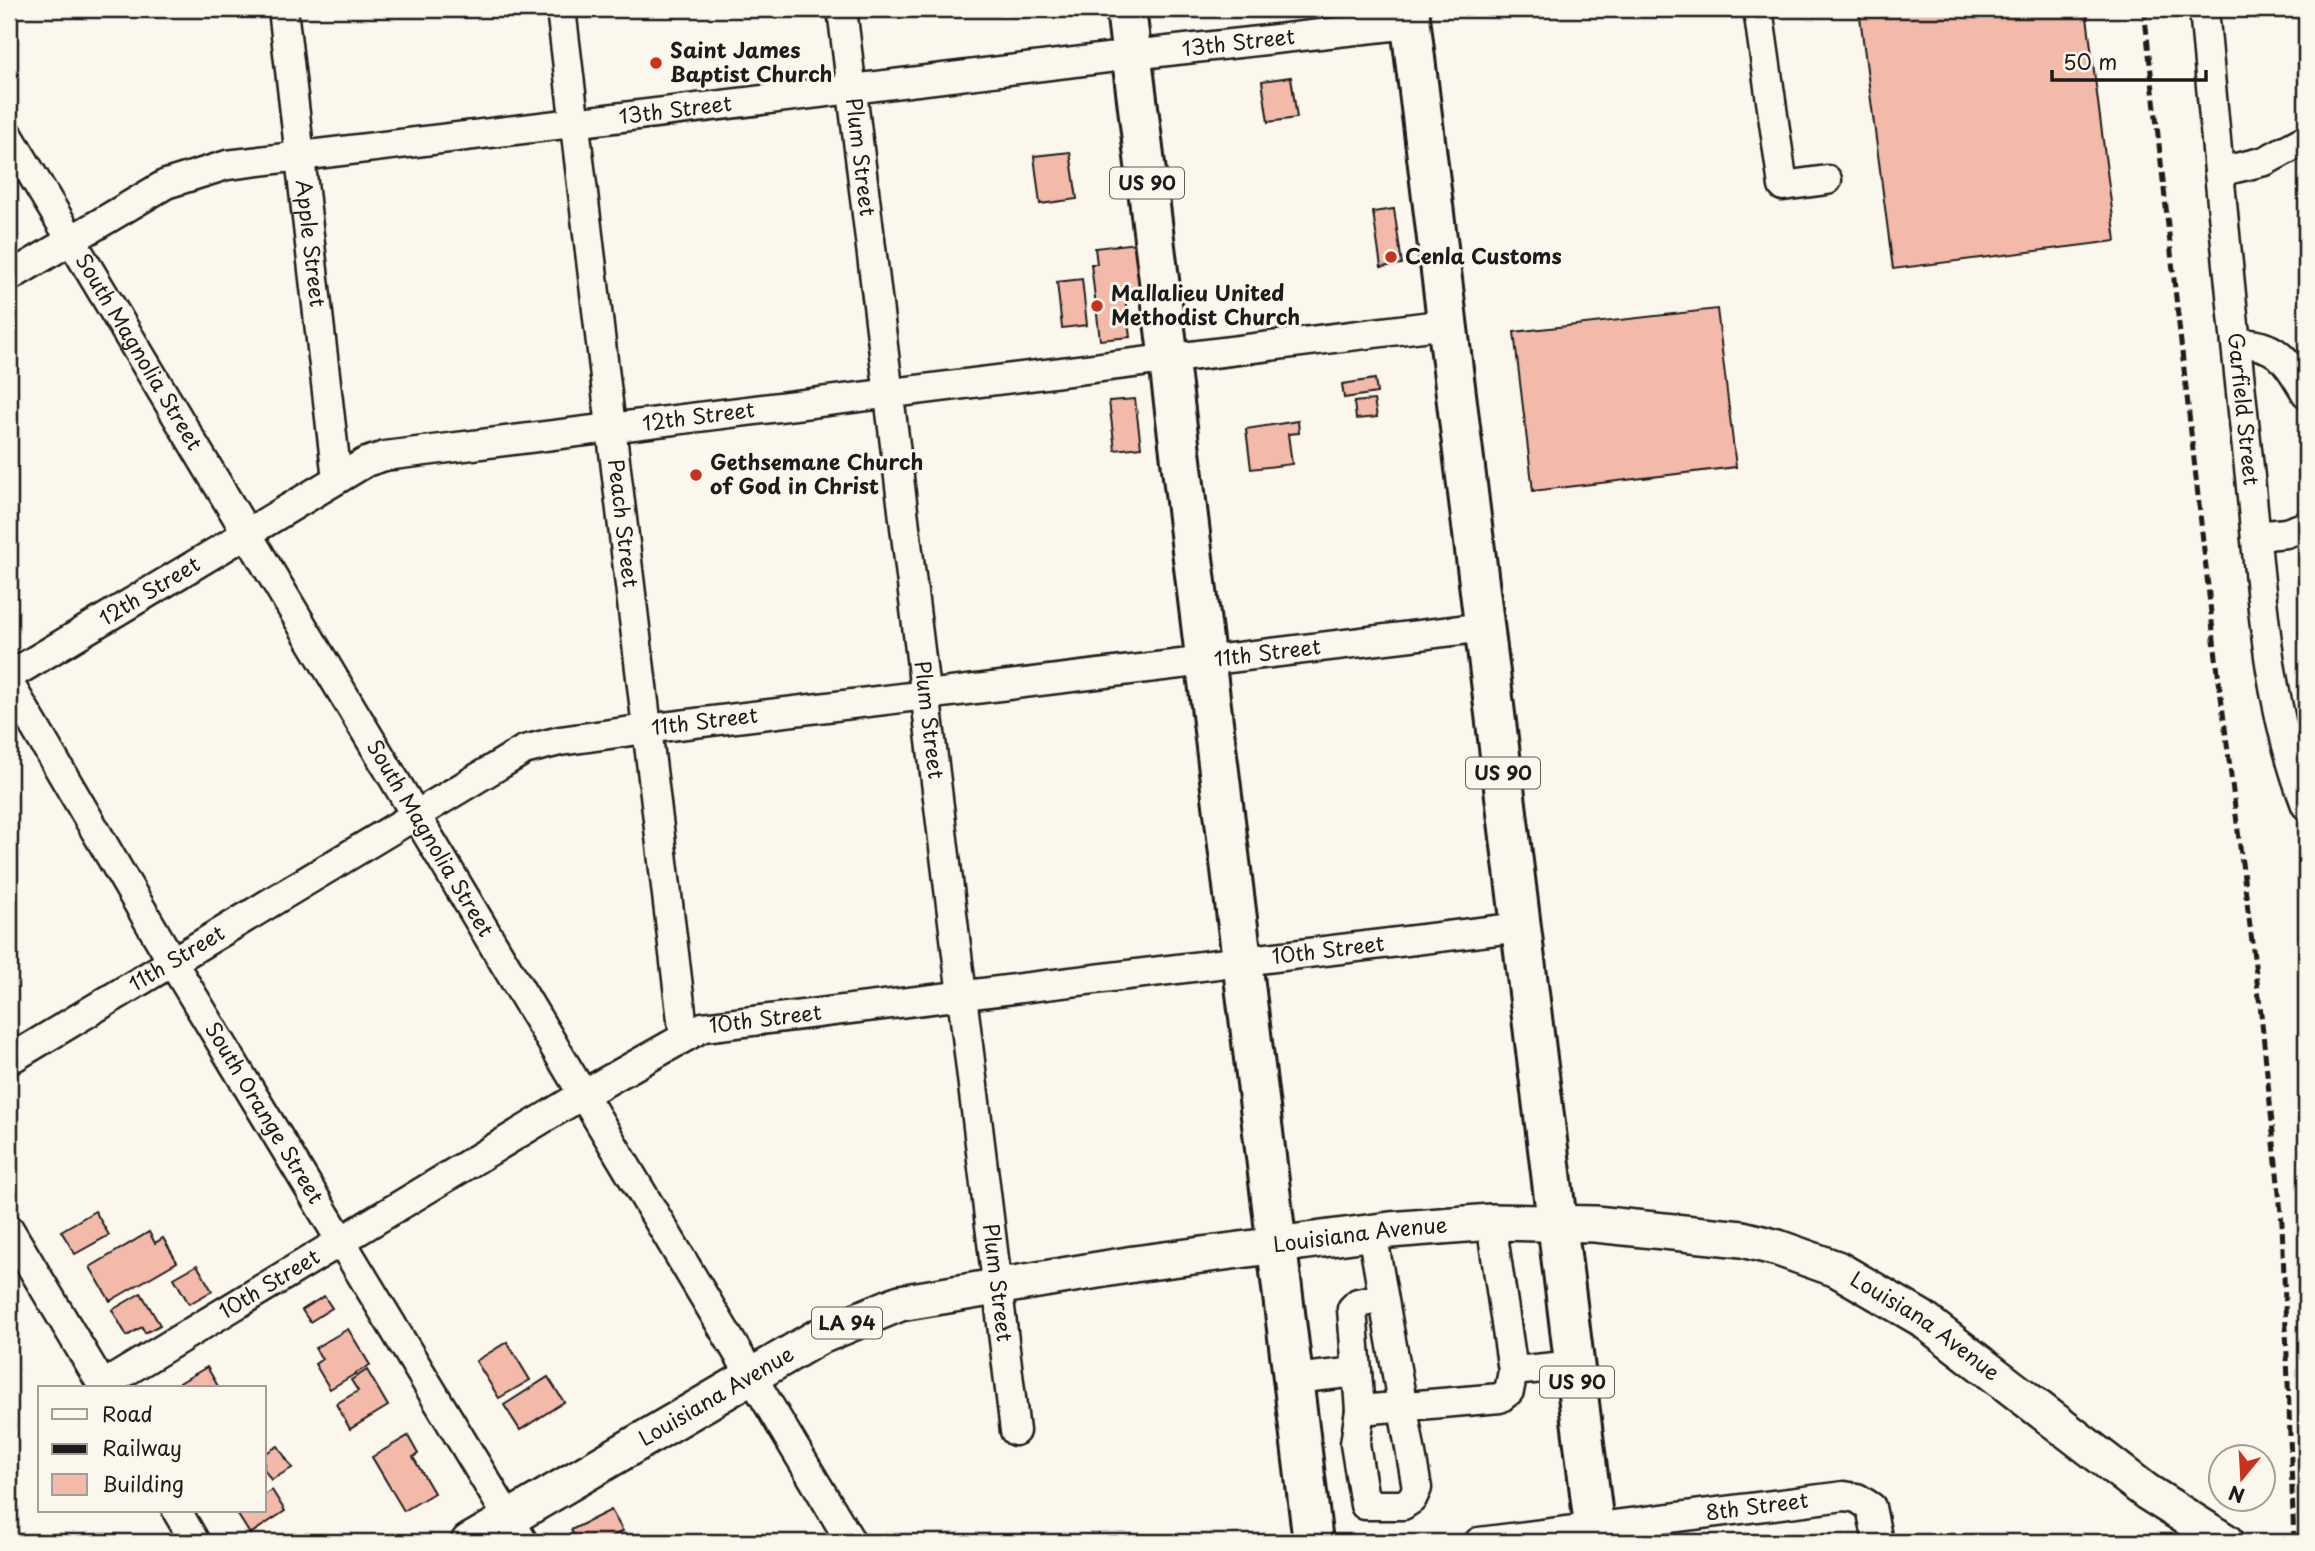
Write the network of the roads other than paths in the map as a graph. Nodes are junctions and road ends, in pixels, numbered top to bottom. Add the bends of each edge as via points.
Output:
1 (283, 9) edge
2 (561, 9) edge
3 (842, 9) edge
4 (1126, 9) edge
5 (1758, 9) edge
6 (2204, 9) edge
7 (1409, 16) edge
8 (1132, 55) junction
9 (852, 90) junction
10 (574, 123) junction
11 (9, 136) edge
12 (2306, 139) edge
13 (300, 156) junction
14 (2219, 172) junction
15 (1827, 180) dead end
16 (70, 240) junction
17 (9, 277) edge
18 (1447, 324) junction
19 (2236, 343) junction
20 (1169, 358) junction
21 (889, 393) junction
22 (2306, 393) edge
23 (610, 428) junction
24 (337, 479) junction
25 (2306, 526) edge
26 (246, 534) junction
27 (2256, 536) junction
28 (1485, 627) junction
29 (1206, 660) junction
30 (9, 676) edge
31 (9, 682) edge
32 (925, 695) junction
33 (646, 729) junction
34 (2306, 805) edge
35 (416, 815) junction
36 (1521, 927) junction
37 (1242, 959) junction
38 (173, 963) junction
39 (961, 996) junction
40 (684, 1037) junction
41 (9, 1060) edge
42 (582, 1094) junction
43 (1491, 1222) junction
44 (1556, 1223) junction
45 (9, 1229) edge
46 (1372, 1232) junction
47 (342, 1241) junction
48 (1277, 1245) junction
49 (999, 1284) junction
50 (1383, 1298) junction
51 (1575, 1365) junction
52 (1513, 1371) junction
53 (1357, 1372) junction
54 (752, 1376) junction
55 (1293, 1379) junction
56 (102, 1386) edge
57 (105, 1386) edge
58 (1401, 1405) junction
59 (1360, 1410) junction
60 (1014, 1431) dead end
61 (178, 1512) edge
62 (516, 1531) edge
63 (1595, 1535) edge
64 (195, 1542) edge
65 (468, 1542) edge
66 (851, 1542) edge
67 (1314, 1542) edge
68 (1479, 1542) edge
69 (1878, 1542) edge
70 (2226, 1542) edge

1 - 13 street, Apple Street
2 - 10 street, Peach Street
3 - 9 street, Plum Street
4 - 8 highway, US 90
5 - 15 street via 1783,186
6 - 14 street, Garfield Street
7 - 8 street, 13th Street
7 - 18 highway, US 90
8 - 9 street, 13th Street
8 - 20 highway, US 90
9 - 10 street, 13th Street
9 - 21 street, Plum Street
10 - 13 street, 13th Street
10 - 23 street, Peach Street
11 - 16 street, South Magnolia Street
12 - 14 street via 2265,161
13 - 16 street, 13th Street via 227,165 184,177
13 - 24 street, Apple Street
14 - 19 street, Garfield Street
16 - 17 street, 13th Street
16 - 26 street, South Magnolia Street
18 - 20 street, 12th Street
18 - 28 highway, US 90
19 - 22 street via 2253,343 2279,354
19 - 27 street, Garfield Street
20 - 21 street, 12th Street
20 - 29 highway, US 90
21 - 23 street, 12th Street
21 - 32 street, Plum Street
23 - 24 street, 12th Street via 385,456
23 - 33 street, Peach Street
24 - 26 street, 12th Street
25 - 27 street
26 - 30 street, 12th Street
26 - 35 street, South Magnolia Street
27 - 34 street, Garfield Street via 2274,682
28 - 29 street, 11th Street
28 - 36 highway, US 90
29 - 32 street, 11th Street
29 - 37 highway, US 90
31 - 38 street, South Orange Street
32 - 33 street, 11th Street
32 - 39 street, Plum Street
33 - 35 street, 11th Street via 524,750
33 - 40 street, Peach Street
35 - 38 street, 11th Street
35 - 42 street, South Magnolia Street
36 - 37 street, 10th Street
36 - 44 highway, US 90
37 - 39 street, 10th Street
37 - 48 highway, US 90
38 - 41 street, 11th Street
38 - 47 street, South Orange Street
39 - 40 street, 10th Street via 725,1023
39 - 49 street, Plum Street
40 - 42 street, 10th Street
42 - 47 street, 10th Street
42 - 54 street, South Magnolia Street
43 - 44 main road, Louisiana Avenue
43 - 46 main road, Louisiana Avenue
43 - 52 street
44 - 51 highway, US 90
44 - 70 main road, Louisiana Avenue via 1669,1229 1742,1239 1837,1269 1921,1318 2147,1492
45 - 56 street
46 - 48 main road, Louisiana Avenue
46 - 50 street
47 - 57 street, 10th Street
47 - 62 street, South Orange Street
48 - 49 main road, Louisiana Avenue / LA 94
48 - 55 highway, US 90
49 - 54 main road, Louisiana Avenue / LA 94 via 900,1303 818,1337
49 - 60 street, Plum Street
50 - 53 street via 1358,1303 1352,1309
50 - 58 street
51 - 52 street
51 - 63 highway, US 90
52 - 58 street via 1509,1391 1500,1398
53 - 55 street
53 - 59 street
54 - 62 main road, Louisiana Avenue / LA 94
54 - 66 street, South Magnolia Street
55 - 67 highway, US 90
58 - 59 street
58 - 59 street via 1417,1488 1403,1505 1365,1505 1354,1444
61 - 64 street
62 - 65 main road, Louisiana Avenue / LA 94
63 - 68 street, 8th Street
63 - 69 street, 8th Street via 1844,1496 1866,1502 1875,1519

